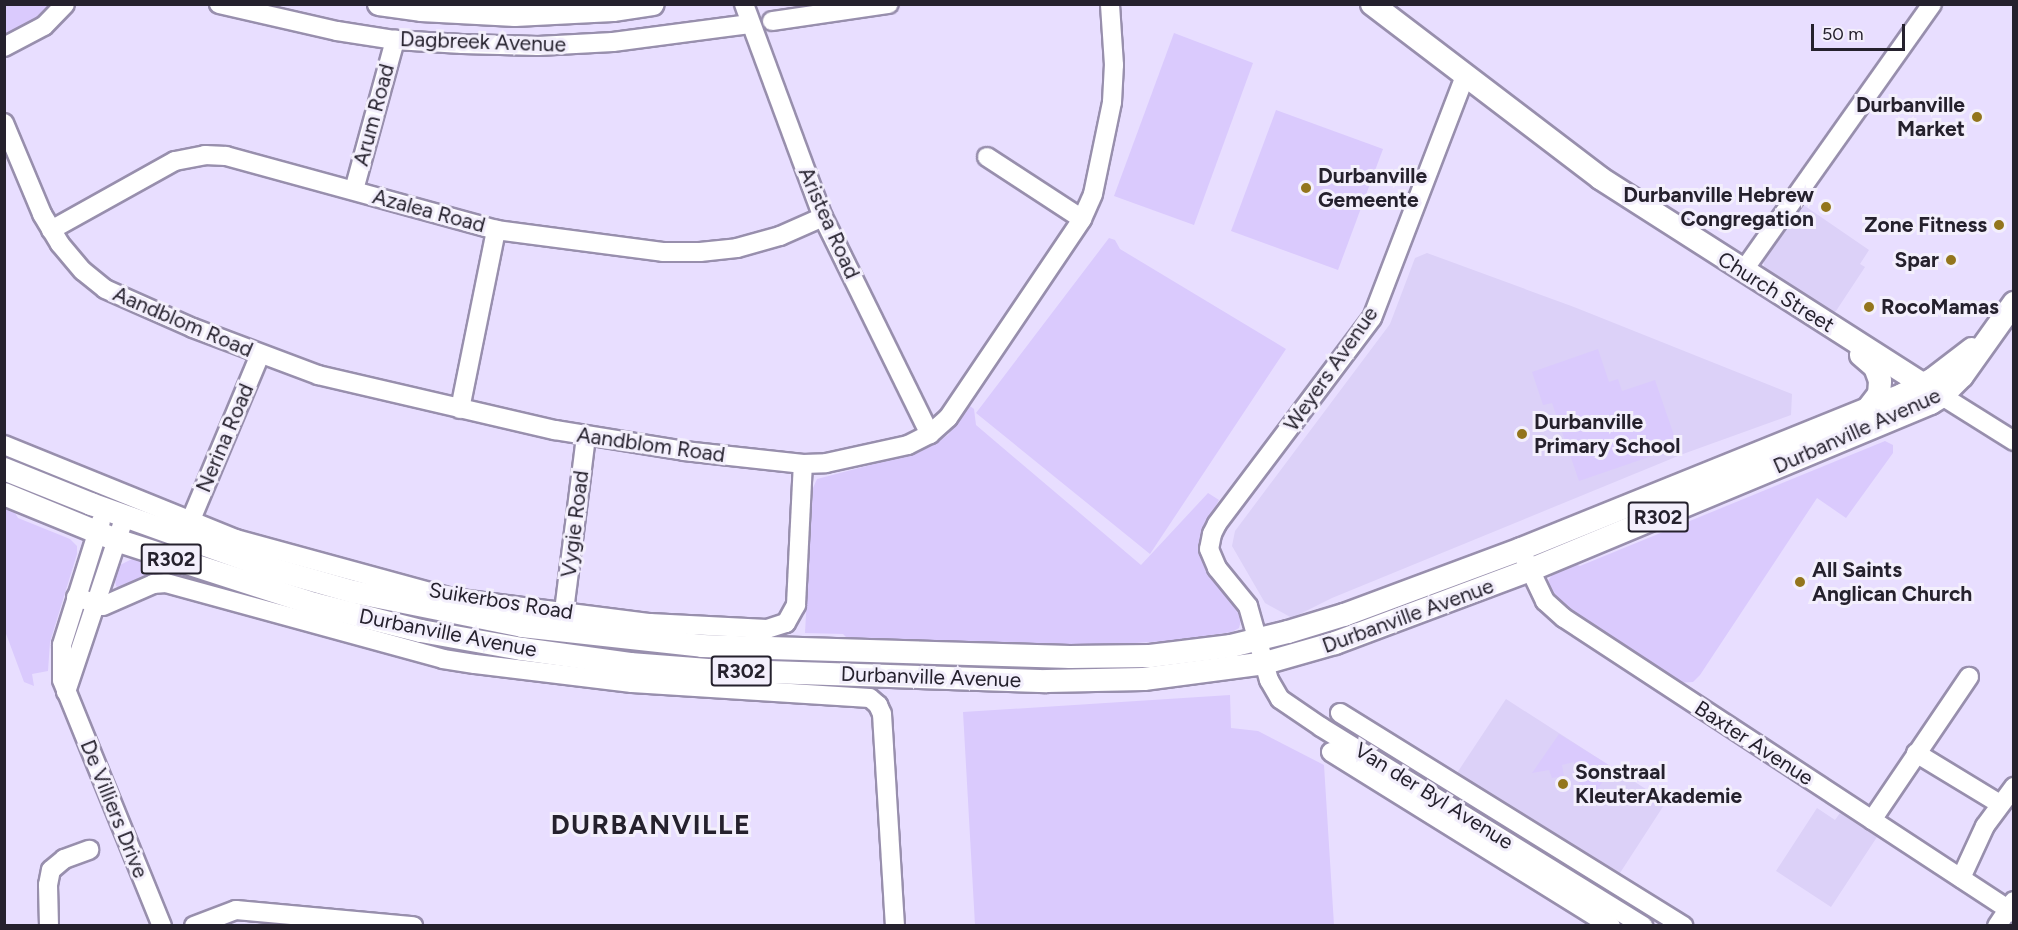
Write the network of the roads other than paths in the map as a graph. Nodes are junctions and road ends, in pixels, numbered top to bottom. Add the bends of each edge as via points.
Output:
1 (65, 4) edge
2 (219, 4) edge
3 (378, 4) edge
4 (653, 4) edge
5 (744, 4) edge
6 (889, 4) edge
7 (1110, 4) edge
8 (1372, 4) edge
9 (1932, 4) edge
10 (771, 21) dead end
11 (750, 24) junction
12 (395, 40) junction
13 (4, 48) edge
14 (1465, 76) junction
15 (4, 123) edge
16 (987, 157) dead end
17 (354, 190) junction
18 (823, 217) junction
19 (1082, 219) junction
20 (51, 230) junction
21 (496, 230) junction
22 (1743, 271) junction
23 (2013, 303) edge
24 (1836, 330) junction
25 (260, 355) junction
26 (1933, 390) junction
27 (460, 409) junction
28 (1867, 410) junction
29 (930, 434) junction
30 (586, 436) junction
31 (2013, 441) edge
32 (4, 445) edge
33 (803, 464) junction
34 (4, 469) edge
35 (4, 494) edge
36 (114, 512) junction
37 (190, 522) junction
38 (106, 536) junction
39 (1521, 549) junction
40 (1530, 570) junction
41 (76, 597) junction
42 (95, 603) junction
43 (564, 612) junction
44 (1259, 640) junction
45 (1265, 663) junction
46 (1969, 677) dead end
47 (66, 692) junction
48 (1340, 713) dead end
49 (1330, 752) dead end
50 (1916, 753) junction
51 (1426, 766) junction
52 (1418, 786) junction
53 (2013, 787) edge
54 (2000, 804) junction
55 (1872, 820) junction
56 (89, 850) dead end
57 (1960, 878) junction
58 (2012, 907) edge
59 (49, 926) edge
60 (162, 926) edge
61 (194, 926) edge
62 (413, 926) edge
63 (895, 926) edge
64 (1611, 926) edge
65 (1643, 926) edge
66 (1683, 926) edge
67 (1997, 926) edge

1 - 13 street via 44,26
2 - 12 street, Dagbreek Avenue via 306,25
3 - 4 main road via 515,15
5 - 11 street, Aristea Road
6 - 10 street
7 - 19 street, Aandblom Road via 1112,102 1093,194
8 - 14 main road, Church Street
9 - 22 street
11 - 12 street, Dagbreek Avenue via 613,42 538,46
11 - 18 street, Aristea Road
12 - 17 street, Arum Road
14 - 22 main road, Church Street via 1600,178
14 - 44 street, Weyers Avenue via 1372,318 1212,534 1211,558 1248,606
15 - 20 street, Aandblom Road
16 - 19 street
17 - 20 street, Azalea Road via 226,156 195,156 166,166
17 - 21 street, Azalea Road
18 - 21 street, Azalea Road via 758,243 700,252 652,251
18 - 29 street, Aristea Road
19 - 29 street, Aandblom Road via 948,418
20 - 25 street, Aandblom Road via 71,258 105,289
21 - 27 street
22 - 24 main road, Church Street
23 - 26 main road, Durbanville Avenue / R302 via 1962,376
24 - 26 main road, Church Street
24 - 28 main road via 1878,372 1880,391
25 - 27 street, Aandblom Road via 318,375
25 - 37 street, Nerina Road
26 - 28 main road, Durbanville Avenue / R302
26 - 31 street, Church Street
26 - 40 main road, Durbanville Avenue / R302
27 - 30 street, Aandblom Road
28 - 39 main road, Durbanville Avenue / R302
29 - 33 street, Aandblom Road via 908,445 853,459
30 - 33 street, Aandblom Road
30 - 43 street, Vygie Road
32 - 37 street, Suikerbos Road
33 - 43 street, Suikerbos Road via 796,605 791,618 780,626 767,630 650,623
34 - 36 main road, Durbanville Avenue / R302
35 - 38 main road, Durbanville Avenue / R302
36 - 38 street, De Villiers Drive
36 - 44 main road, Durbanville Avenue / R302 via 354,592 453,614 564,631 702,646 1081,657 1150,656
37 - 43 street, Suikerbos Road via 452,598
38 - 41 street, De Villiers Drive
38 - 42 street, De Villiers Drive
38 - 45 main road, Durbanville Avenue / R302 via 237,581 360,617 483,643 630,664 766,672 1100,681
39 - 40 street, Baxter Avenue
39 - 44 main road, Durbanville Avenue / R302 via 1344,615
40 - 45 main road, Durbanville Avenue / R302 via 1335,643
40 - 55 street, Baxter Avenue via 1545,601 1564,618
41 - 42 street
41 - 47 street, De Villiers Drive via 61,655
42 - 47 street, De Villiers Drive
42 - 63 street via 103,606 153,584 166,583 465,662 632,683 870,698 882,714
44 - 45 street, Van der Byl Avenue
45 - 52 street, Van der Byl Avenue via 1280,699
46 - 50 street
47 - 60 street, De Villiers Drive
48 - 51 street
49 - 64 street, Van der Byl Avenue
50 - 54 street
50 - 55 street
51 - 52 street
51 - 66 street
52 - 65 street, Van der Byl Avenue
53 - 54 street
54 - 57 street
55 - 57 street, Baxter Avenue
56 - 59 street via 64,859 51,870
57 - 58 street, Baxter Avenue
58 - 67 street
61 - 62 street via 236,910

